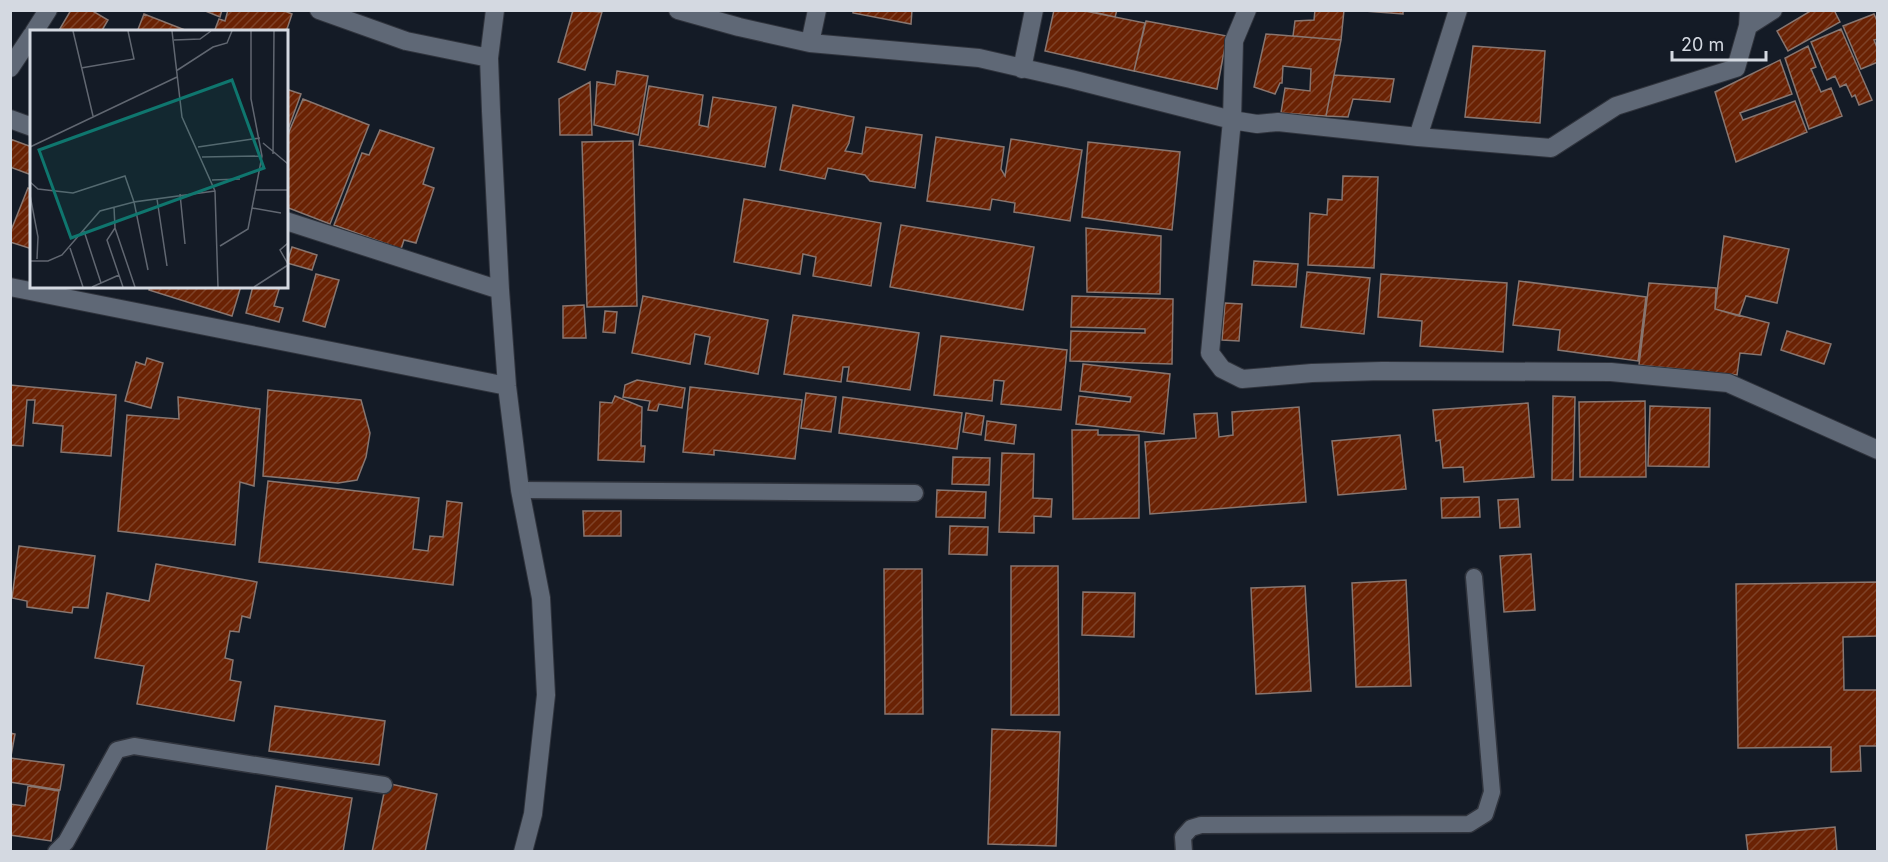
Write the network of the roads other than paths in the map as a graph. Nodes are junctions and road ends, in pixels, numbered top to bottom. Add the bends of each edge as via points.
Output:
1 (48, 10) edge
2 (319, 10) edge
3 (495, 10) edge
4 (678, 10) edge
5 (818, 10) edge
6 (1034, 10) edge
7 (1246, 10) edge
8 (1458, 10) edge
9 (1773, 10) edge
10 (1748, 18) edge
11 (35, 30) edge
12 (30, 38) edge
13 (810, 43) junction
14 (489, 58) junction
15 (10, 68) edge
16 (1022, 69) junction
17 (10, 118) edge
18 (1232, 120) junction
19 (30, 126) edge
20 (1419, 137) junction
21 (288, 222) edge
22 (10, 287) edge
23 (500, 290) junction
24 (507, 386) junction
25 (1878, 450) edge
26 (520, 490) junction
27 (915, 494) dead end
28 (1474, 577) dead end
29 (384, 785) dead end
30 (56, 852) edge
31 (523, 852) edge
32 (1184, 852) edge

1 - 11 street
2 - 14 street via 406,41
3 - 14 street
4 - 13 street
5 - 13 street
6 - 16 street
7 - 18 street via 1234,41
8 - 20 street
9 - 10 street
10 - 20 street via 1736,68 1616,106 1551,148
12 - 15 street
13 - 16 street via 979,58
14 - 23 street
16 - 18 street
17 - 19 street
18 - 20 street
18 - 25 street via 1210,353 1222,369 1242,379 1382,371 1599,372 1728,383
21 - 23 street
22 - 24 street
23 - 24 street
24 - 26 street
26 - 27 lane
26 - 31 street via 541,598 546,695 533,814
28 - 32 lane via 1492,792 1485,814 1469,824 1202,825 1191,828 1183,837
29 - 30 lane via 134,746 117,750 66,842

